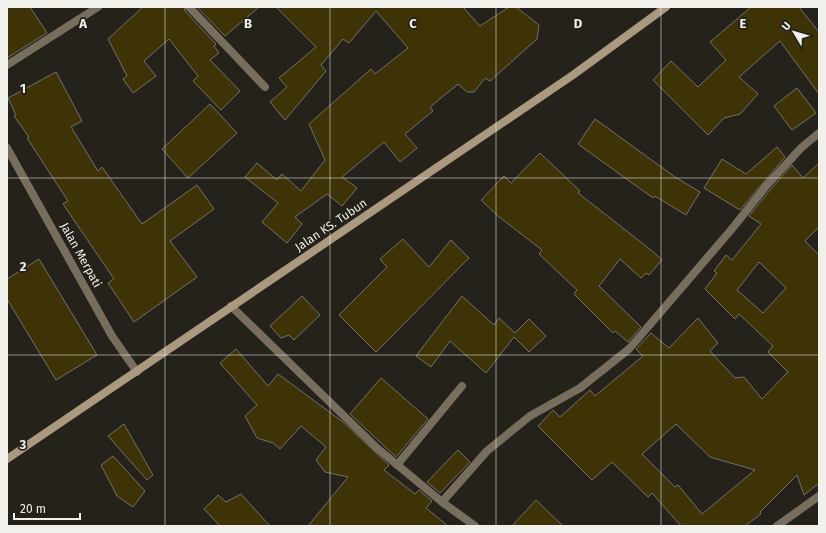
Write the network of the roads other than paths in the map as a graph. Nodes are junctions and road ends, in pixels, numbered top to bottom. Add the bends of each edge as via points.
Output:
1 (98, 7) edge
2 (189, 7) edge
3 (666, 7) edge
4 (7, 65) edge
5 (265, 87) dead end
6 (819, 133) edge
7 (7, 148) edge
8 (231, 306) junction
9 (137, 372) junction
10 (462, 386) dead end
11 (7, 459) edge
12 (397, 465) junction
13 (819, 496) edge
14 (442, 502) junction
15 (475, 526) edge
16 (777, 526) edge

1 - 4 street
2 - 5 street
3 - 8 main road, Jalan KS. Tubun via 573,75
6 - 14 street via 766,185 629,349 580,388 530,416 499,441
7 - 9 street, Jalan Merpati via 112,336
8 - 9 main road, Jalan KS. Tubun
8 - 12 street
9 - 11 main road, Jalan KS. Tubun
10 - 12 street
12 - 14 street
13 - 16 street
14 - 15 street

